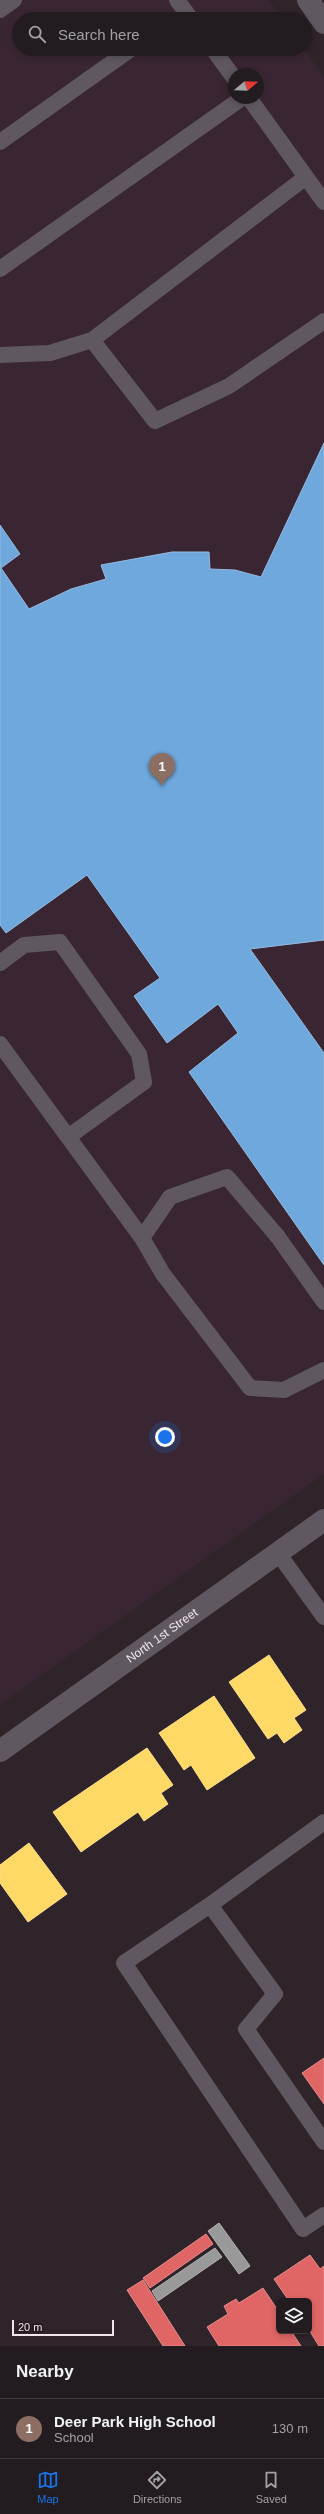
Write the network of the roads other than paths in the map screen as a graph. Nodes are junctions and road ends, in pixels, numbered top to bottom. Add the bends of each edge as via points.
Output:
1 (14, 0) edge
2 (308, 0) edge
3 (0, 10) edge
4 (324, 23) edge
5 (121, 56) edge
6 (218, 56) edge
7 (228, 70) edge
8 (234, 104) edge
9 (253, 104) edge
10 (0, 142) edge
11 (306, 177) junction
12 (324, 202) edge
13 (0, 269) edge
14 (324, 321) edge
15 (92, 340) junction
16 (0, 355) edge
17 (0, 963) edge
18 (0, 1044) edge
19 (68, 1137) junction
20 (142, 1238) junction
21 (324, 1302) edge
22 (324, 1370) edge
23 (324, 1520) edge
24 (278, 1553) junction
25 (324, 1617) edge
26 (0, 1751) edge
27 (324, 1822) edge
28 (210, 1906) junction
29 (324, 2142) edge
30 (324, 2214) edge

1 - 3 lane
2 - 4 street
5 - 10 lane
6 - 7 lane
8 - 13 lane
9 - 11 lane
11 - 12 lane
11 - 15 lane
14 - 15 lane via 229,386 155,421
15 - 16 lane via 50,353
17 - 19 lane via 24,945 60,942 139,1054 144,1082
18 - 19 lane
19 - 20 lane
20 - 21 lane via 170,1197 227,1177 278,1237
20 - 22 lane via 164,1274 250,1388 284,1390
23 - 24 street, North 1st Street
24 - 25 lane
24 - 26 street, North 1st Street
27 - 28 lane
28 - 29 lane via 275,1994 246,2028
28 - 30 lane via 124,1963 303,2229

